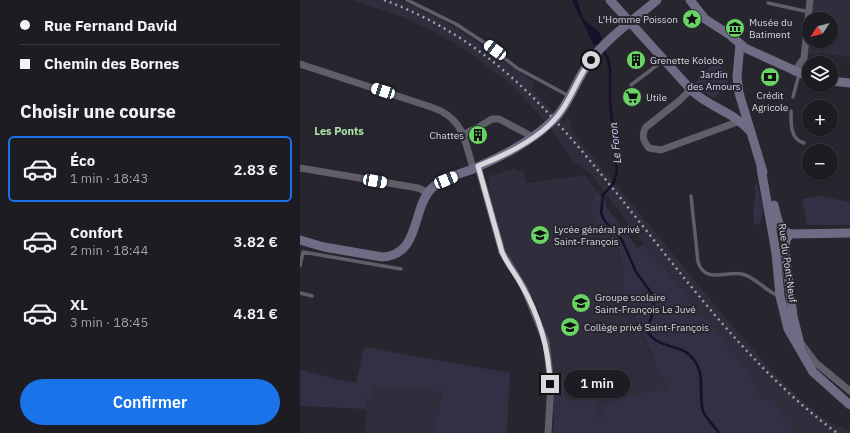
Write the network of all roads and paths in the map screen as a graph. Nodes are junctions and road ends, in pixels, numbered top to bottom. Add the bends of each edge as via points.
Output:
1 (407, 0) edge
2 (610, 0) edge
3 (657, 0) edge
4 (690, 0) edge
5 (810, 0) edge
6 (768, 3) dead end
7 (809, 12) joint
8 (631, 22) junction
9 (740, 44) junction
10 (805, 48) edge
11 (664, 60) junction
12 (300, 64) edge
13 (796, 73) junction
14 (802, 75) edge
15 (838, 82) edge
16 (850, 83) edge
17 (631, 85) dead end
18 (690, 90) junction
19 (569, 96) junction
20 (793, 97) dead end
21 (740, 98) junction
22 (720, 109) junction
23 (791, 110) dead end
24 (744, 119) junction
25 (464, 134) junction
26 (533, 137) junction
27 (804, 143) dead end
28 (476, 167) junction
29 (300, 168) edge
30 (761, 168) junction
31 (429, 193) junction
32 (690, 196) dead end
33 (850, 233) edge
34 (790, 234) junction
35 (301, 241) edge
36 (300, 266) edge
37 (401, 269) dead end
38 (300, 293) edge
39 (312, 296) dead end
40 (780, 296) junction
41 (791, 296) junction
42 (798, 339) junction
43 (803, 357) junction
44 (850, 391) edge
45 (850, 405) edge
46 (548, 433) edge

1 - 19 lane via 456,24 517,68
2 - 8 street
3 - 8 street
4 - 9 street via 708,21
5 - 7 street
6 - 7 lane
8 - 11 street
8 - 19 street via 586,66
9 - 13 street
9 - 21 street via 737,77
10 - 13 street via 804,58
11 - 17 lane
11 - 18 street
12 - 25 street via 437,109 456,122
13 - 14 street
13 - 20 lane
15 - 16 street
18 - 22 street
18 - 24 street via 646,127 643,136 649,148 661,150
19 - 26 street via 556,118
21 - 22 street via 735,105
21 - 24 street
22 - 24 street
23 - 27 lane via 794,136
24 - 30 street, Rue du Pont-Neuf via 751,132
25 - 26 street via 492,119
25 - 28 street
26 - 28 street via 502,156
28 - 31 street via 441,182
28 - 46 street via 502,252 530,301 546,342 550,384
29 - 31 street via 418,188
30 - 34 street, Rue du Pont-Neuf via 778,222 783,230
30 - 40 street, Rue du Pont-Neuf via 776,253
31 - 35 street via 409,241 395,255 382,257 353,253
32 - 40 lane via 698,262 704,272 713,276 746,276 770,293
33 - 34 street
34 - 41 street, Rue du Pont-Neuf via 785,246
36 - 37 lane via 303,252
38 - 39 lane
40 - 41 street via 784,299
40 - 43 street, Rue du Pont-Neuf via 788,329
41 - 42 street, Rue du Pont-Neuf
42 - 43 street, Rue du Pont-Neuf
42 - 44 street, Rue du Pont-Neuf via 819,366
43 - 45 street, Rue du Pont-Neuf via 815,374

